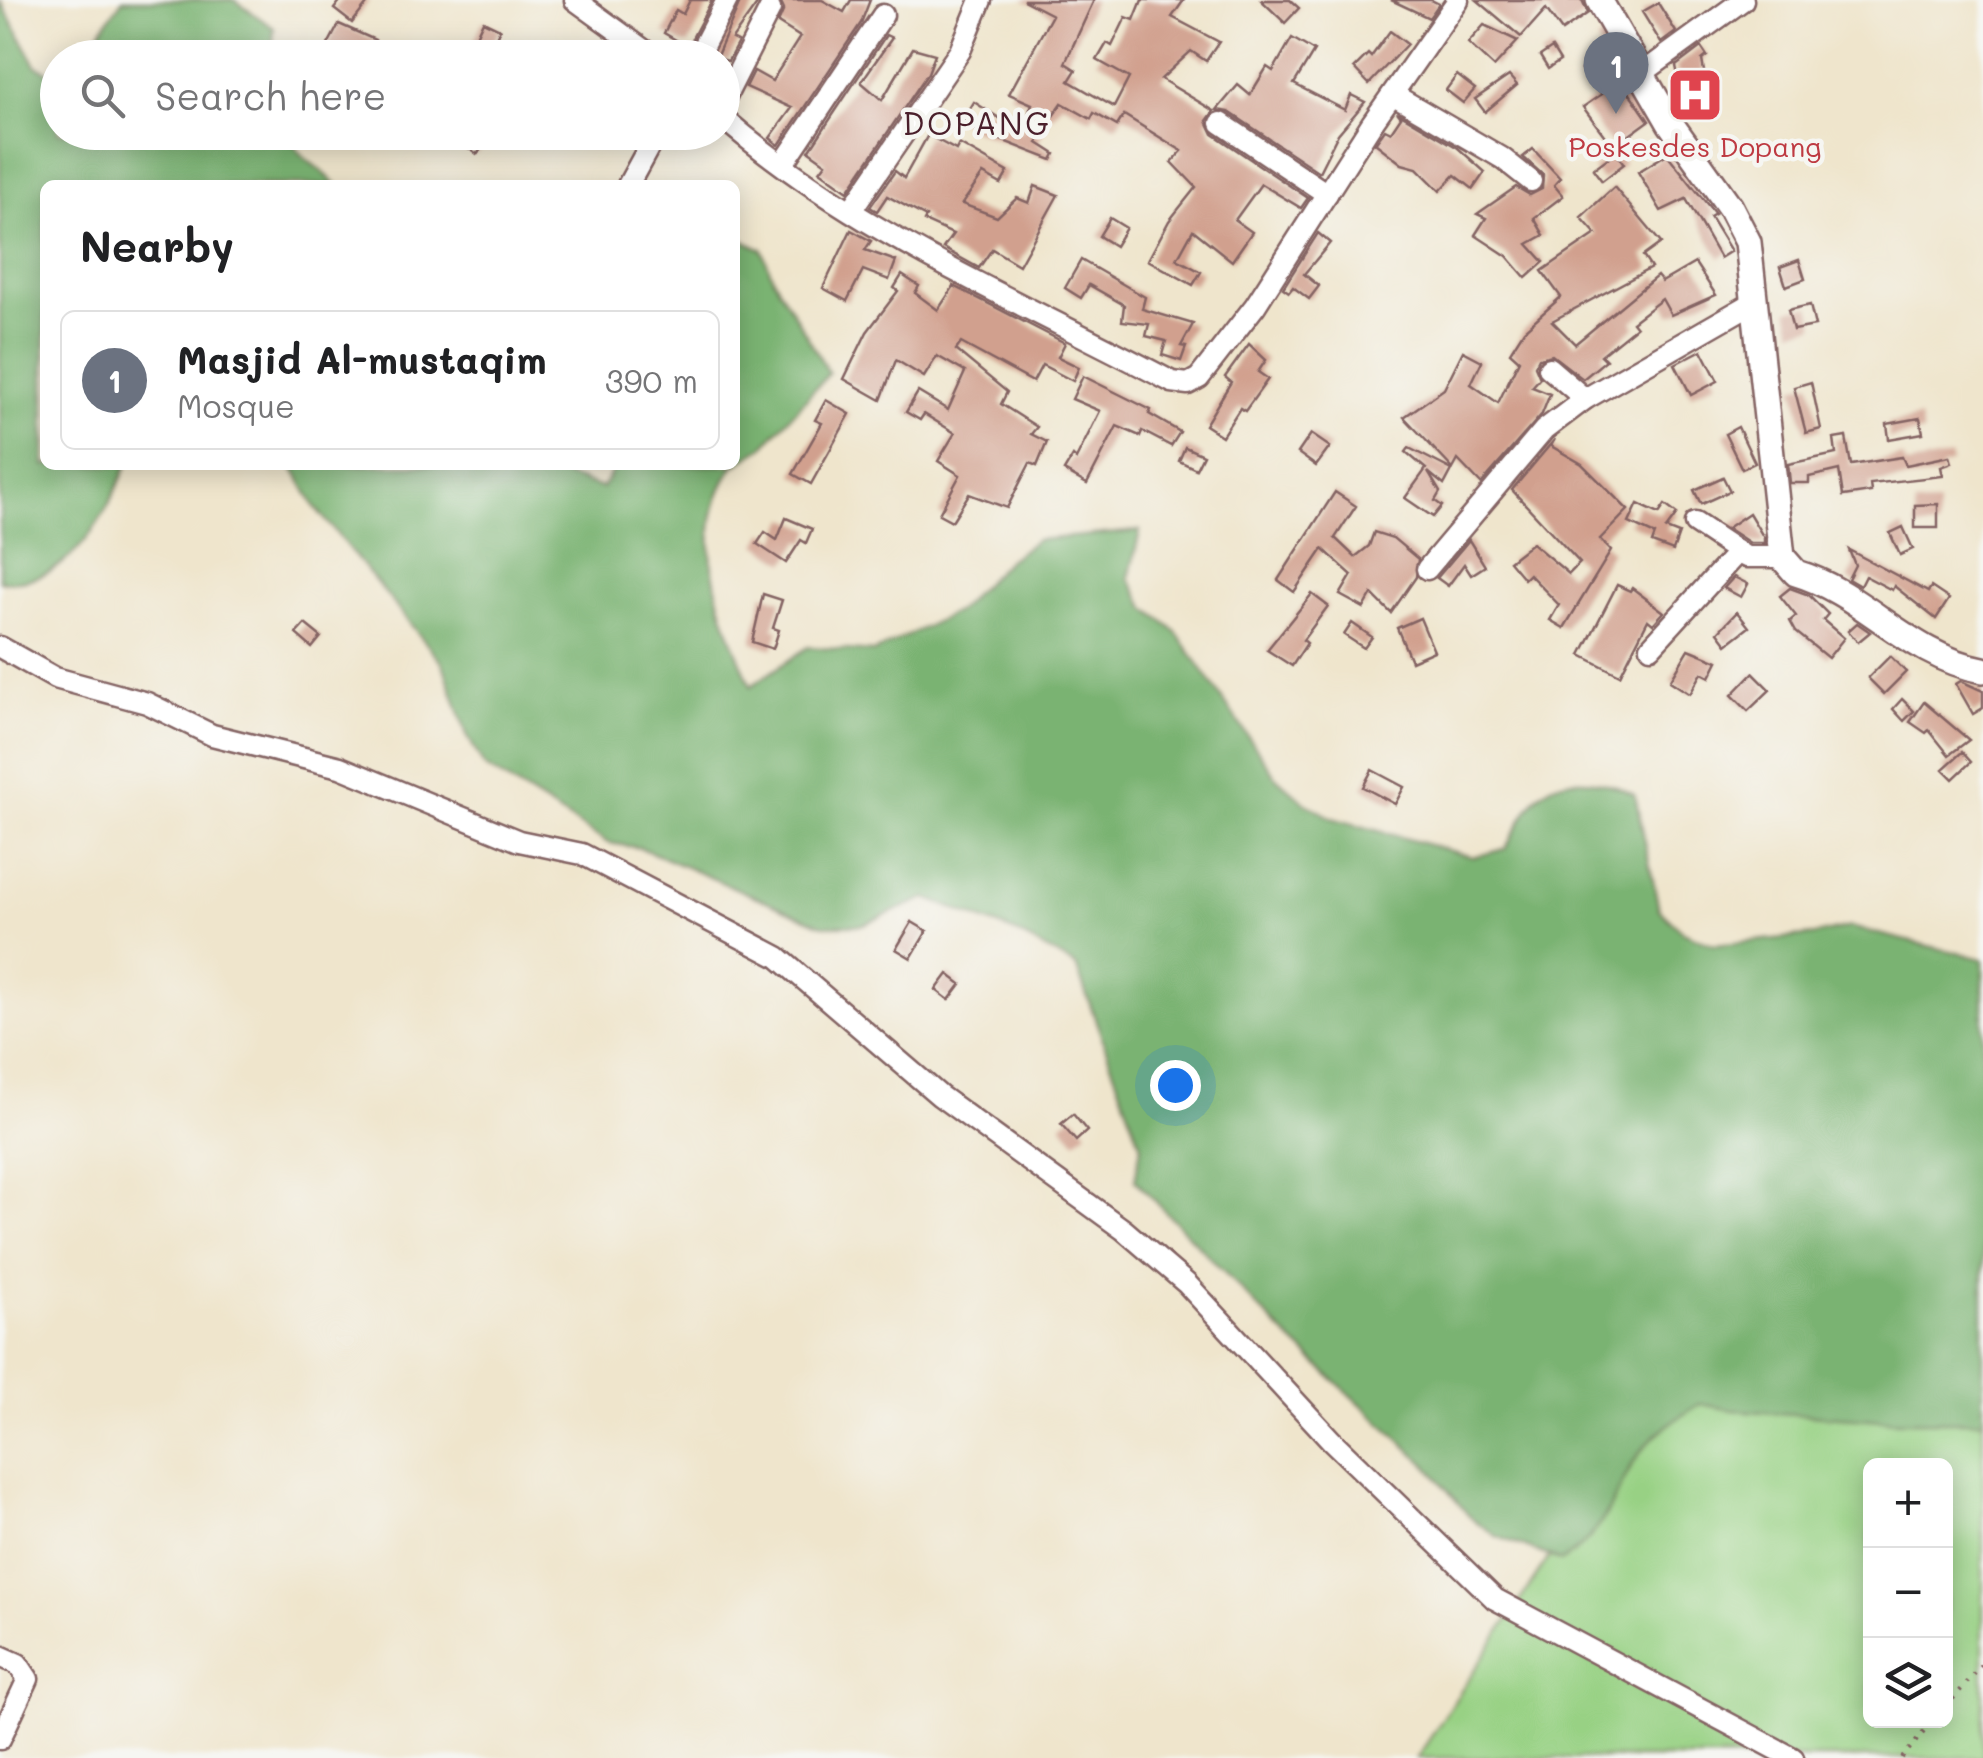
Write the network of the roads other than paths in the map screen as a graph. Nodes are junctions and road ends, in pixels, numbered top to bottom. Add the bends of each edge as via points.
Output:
1 (575, 0) edge
2 (727, 0) edge
3 (981, 0) edge
4 (1458, 0) edge
5 (1599, 0) edge
6 (1743, 0) edge
7 (770, 9) dead end
8 (882, 15) dead end
9 (630, 40) edge
10 (706, 40) edge
11 (740, 68) edge
12 (1644, 72) junction
13 (1394, 94) junction
14 (1221, 122) dead end
15 (740, 131) edge
16 (647, 150) edge
17 (783, 164) junction
18 (631, 180) edge
19 (1530, 181) dead end
20 (1327, 194) junction
21 (852, 209) junction
22 (1756, 301) junction
23 (1549, 368) dead end
24 (1585, 399) junction
25 (1695, 523) dead end
26 (1737, 552) junction
27 (1782, 556) junction
28 (1427, 569) dead end
29 (0, 647) edge
30 (1651, 647) dead end
31 (1983, 670) edge
32 (0, 1656) edge
33 (0, 1739) edge
34 (1793, 1758) edge

1 - 9 street
2 - 10 street
3 - 21 street via 960,52
4 - 13 street
5 - 12 street
6 - 12 street
7 - 11 street
8 - 17 street
12 - 22 street via 1670,123 1744,230
13 - 19 street
13 - 20 street
14 - 20 street
15 - 17 street
16 - 18 street
17 - 21 street
20 - 21 street via 1255,306 1202,374 1184,384 993,290
22 - 24 street
22 - 27 street
23 - 24 street
24 - 28 street via 1534,438
25 - 26 street
26 - 27 street
26 - 30 street
27 - 31 street via 1796,573 1909,642
29 - 34 street via 55,678 147,703 212,735 340,767 534,846 582,854 765,949 940,1096 1188,1284 1331,1440 1494,1599
32 - 33 street via 18,1664 28,1679

